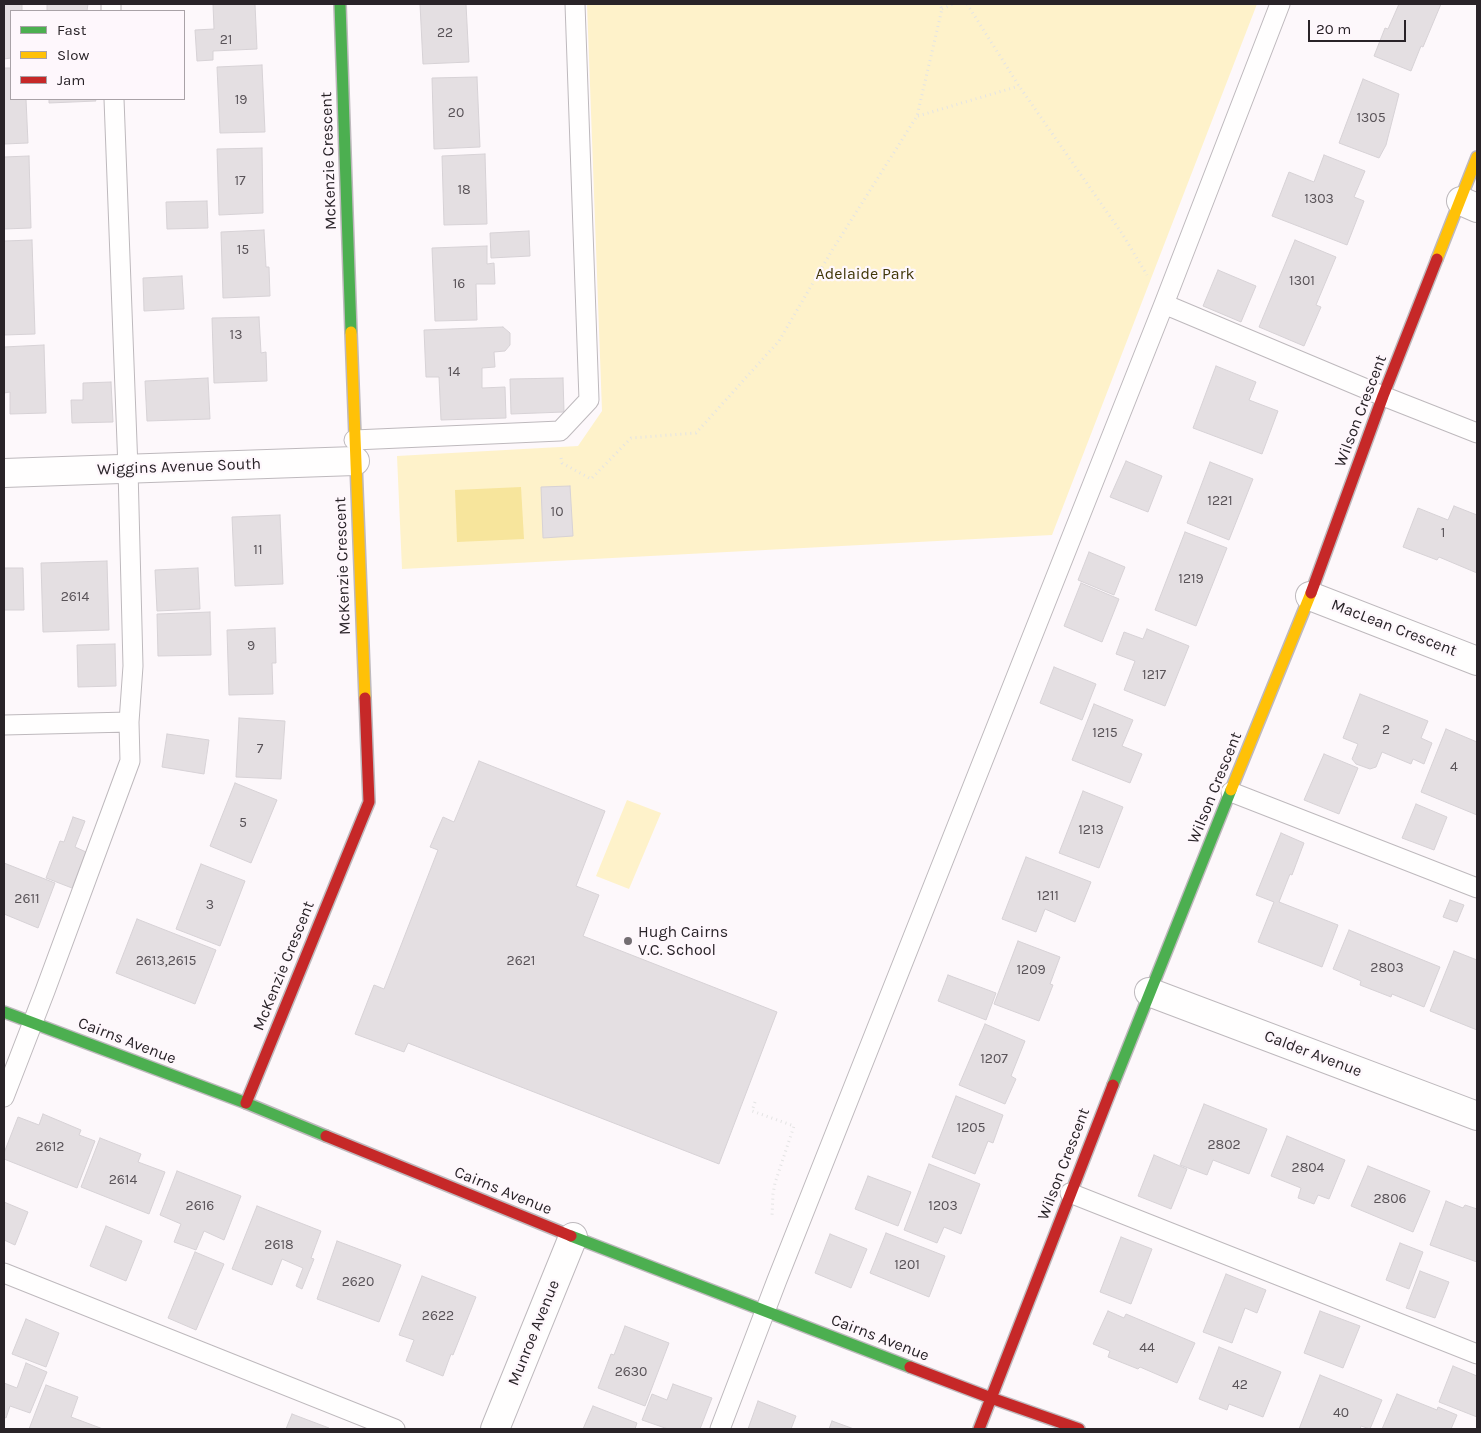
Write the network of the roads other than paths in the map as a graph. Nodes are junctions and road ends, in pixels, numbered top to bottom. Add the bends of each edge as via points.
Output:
1 (340, 4) edge
2 (575, 4) edge
3 (1280, 4) edge
4 (114, 100) edge
5 (1477, 158) edge
6 (1469, 205) edge
7 (1164, 304) junction
8 (1383, 396) junction
9 (1477, 433) edge
10 (354, 451) junction
11 (128, 469) junction
12 (4, 474) edge
13 (1310, 596) junction
14 (1477, 661) edge
15 (129, 722) junction
16 (4, 725) edge
17 (1231, 792) junction
18 (1477, 888) edge
19 (1149, 992) junction
20 (4, 1012) edge
21 (33, 1023) junction
22 (4, 1097) edge
23 (246, 1103) junction
24 (1477, 1116) edge
25 (1070, 1194) junction
26 (573, 1237) junction
27 (4, 1273) edge
28 (765, 1311) junction
29 (1477, 1354) edge
30 (991, 1398) junction
31 (395, 1429) edge
32 (495, 1429) edge
33 (720, 1429) edge
34 (979, 1429) edge
35 (1079, 1429) edge

1 - 10 street, McKenzie Crescent
2 - 10 lane via 589,400 560,431
3 - 7 lane
4 - 11 lane
5 - 6 street, Wilson Crescent
6 - 8 street, Wilson Crescent
7 - 8 lane
7 - 28 lane
8 - 9 lane
8 - 13 street, Wilson Crescent
10 - 11 street, Wiggins Avenue South
10 - 23 street, McKenzie Crescent via 368,802
11 - 12 street, Wiggins Avenue South
11 - 15 lane via 133,666
13 - 14 street, MacLean Crescent
13 - 17 street, Wilson Crescent
15 - 16 lane
15 - 21 lane via 130,761
17 - 18 lane
17 - 19 street, Wilson Crescent
19 - 24 street, Calder Avenue
19 - 25 street, Wilson Crescent
20 - 21 street, Cairns Avenue
21 - 22 lane
21 - 23 street, Cairns Avenue
23 - 26 street, Cairns Avenue
25 - 29 lane
25 - 30 street, Wilson Crescent
26 - 28 street, Cairns Avenue
26 - 32 street, Munroe Avenue
27 - 31 lane
28 - 30 street, Cairns Avenue
28 - 33 lane
30 - 34 street, Wilson Crescent
30 - 35 street, Cairns Avenue

